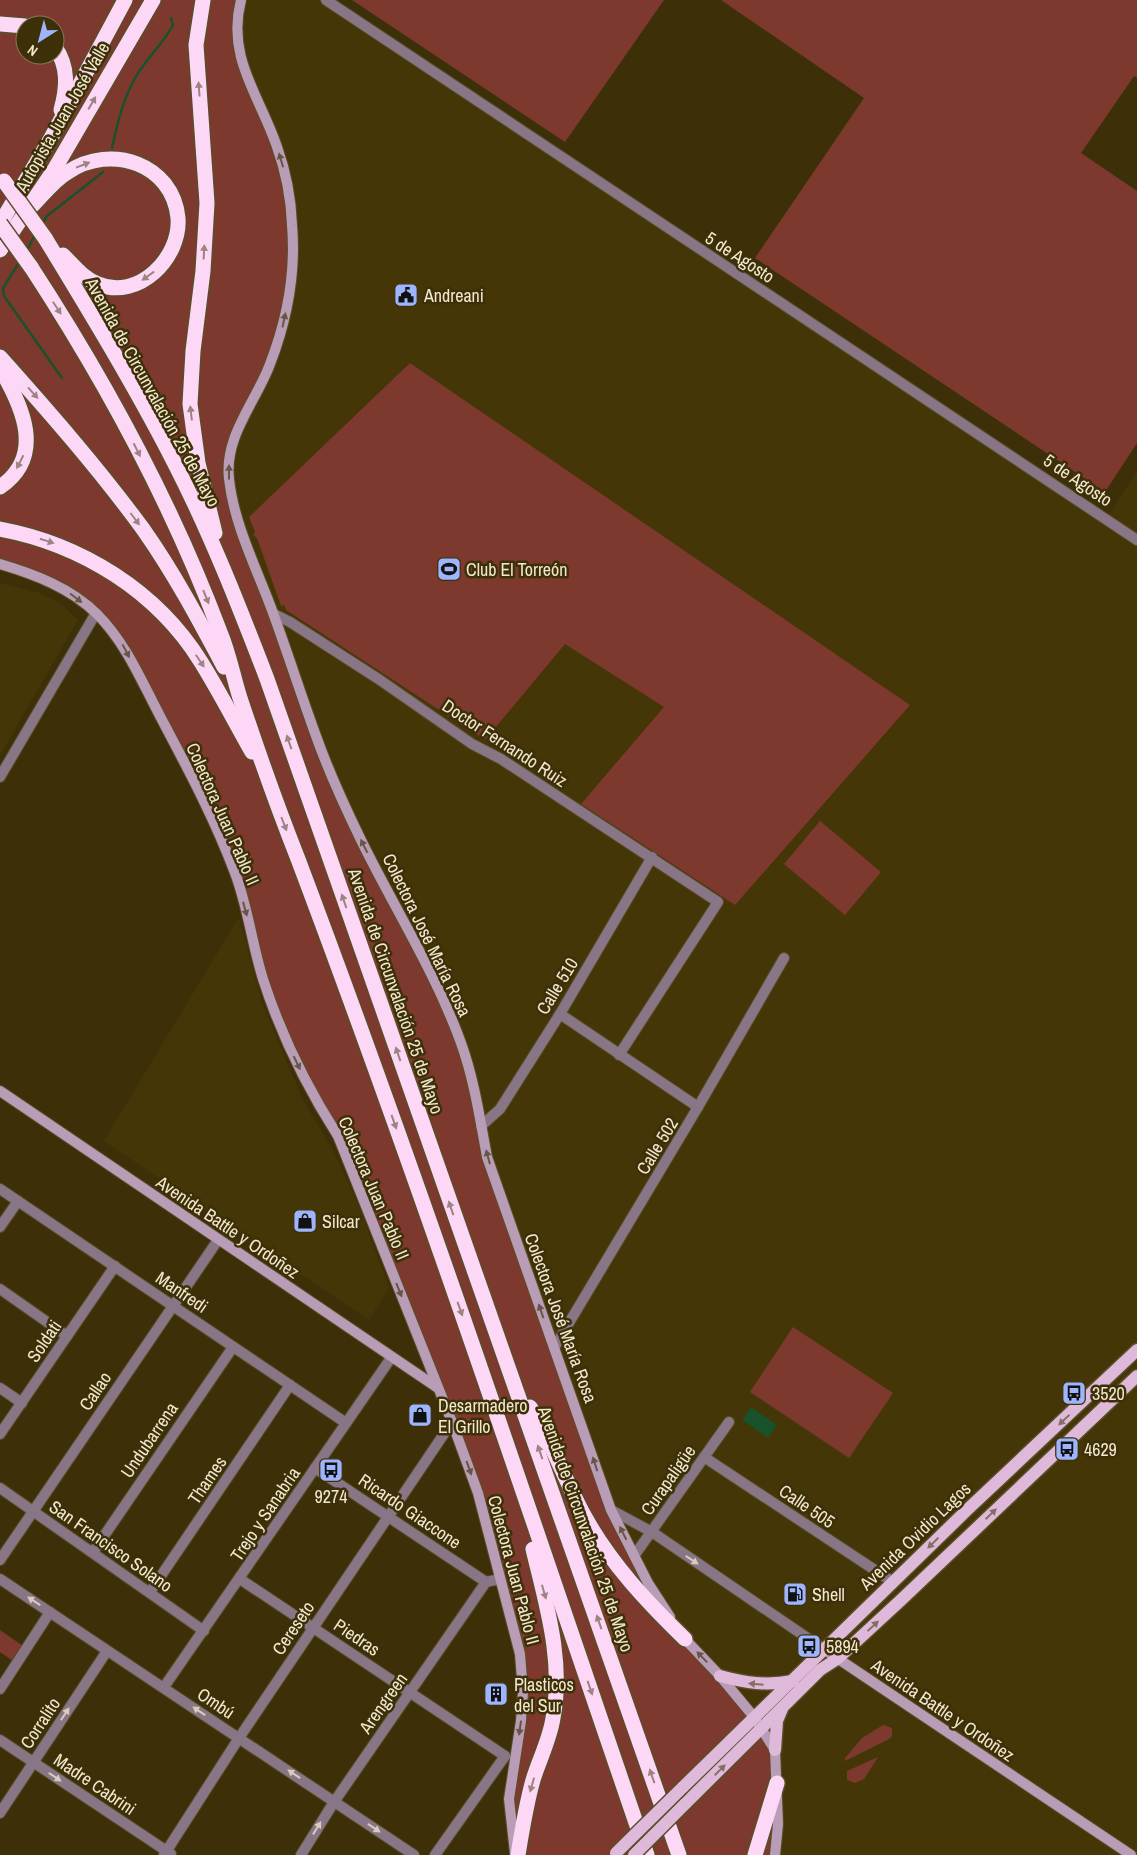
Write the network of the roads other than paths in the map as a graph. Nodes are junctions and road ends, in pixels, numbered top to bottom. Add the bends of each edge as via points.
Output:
1 (125, 0) edge
2 (153, 0) edge
3 (203, 0) edge
4 (241, 0) edge
5 (326, 0) edge
6 (0, 24) edge
7 (15, 25) edge
8 (64, 65) edge
9 (51, 138) junction
10 (2, 178) edge
11 (32, 206) junction
12 (0, 224) edge
13 (45, 238) junction
14 (0, 250) edge
15 (0, 357) edge
16 (0, 368) edge
17 (0, 487) edge
18 (0, 529) edge
19 (1137, 540) edge
20 (0, 564) edge
21 (228, 580) junction
22 (96, 613) junction
23 (274, 614) junction
24 (238, 693) junction
25 (0, 777) edge
26 (267, 779) junction
27 (652, 857) junction
28 (784, 958) dead end
29 (560, 1014) junction
30 (619, 1055) junction
31 (0, 1091) edge
32 (698, 1107) junction
33 (481, 1126) junction
34 (0, 1189) edge
35 (18, 1201) junction
36 (0, 1227) edge
37 (218, 1240) junction
38 (116, 1266) junction
39 (0, 1289) edge
40 (173, 1306) junction
41 (67, 1336) junction
42 (234, 1347) junction
43 (554, 1348) junction
44 (1137, 1350) edge
45 (391, 1358) junction
46 (1137, 1376) edge
47 (290, 1385) junction
48 (516, 1385) junction
49 (0, 1388) edge
50 (438, 1388) junction
51 (22, 1403) junction
52 (452, 1422) junction
53 (729, 1422) dead end
54 (346, 1423) junction
55 (0, 1434) edge
56 (704, 1457) junction
57 (512, 1460) junction
58 (315, 1468) junction
59 (0, 1488) edge
60 (611, 1510) junction
61 (33, 1512) junction
62 (387, 1516) junction
63 (652, 1532) junction
64 (93, 1552) junction
65 (634, 1556) junction
66 (0, 1560) edge
67 (0, 1579) edge
68 (240, 1579) junction
69 (500, 1579) junction
70 (486, 1582) junction
71 (893, 1582) junction
72 (150, 1592) junction
73 (50, 1612) junction
74 (313, 1627) junction
75 (204, 1631) junction
76 (684, 1639) junction
77 (825, 1650) junction
78 (107, 1651) junction
79 (837, 1659) junction
80 (720, 1676) junction
81 (793, 1681) junction
82 (164, 1687) junction
83 (0, 1689) edge
84 (410, 1692) junction
85 (782, 1707) junction
86 (754, 1717) junction
87 (762, 1727) junction
88 (239, 1738) junction
89 (0, 1740) edge
90 (776, 1750) junction
91 (516, 1755) junction
92 (505, 1756) junction
93 (34, 1763) junction
94 (777, 1783) junction
95 (334, 1802) junction
96 (0, 1813) edge
97 (167, 1854) edge
98 (615, 1854) edge
99 (301, 1855) edge
100 (414, 1855) edge
101 (435, 1855) edge
102 (517, 1855) edge
103 (634, 1855) edge
104 (647, 1855) edge
105 (679, 1855) edge
106 (755, 1855) edge
107 (775, 1855) edge
108 (1131, 1855) edge

1 - 9 highway, Autopista Juan José Valle
11 -> 2 highway, Autopista Juan José Valle
21 -> 3 highway via 198,463 190,404 207,203 196,45
23 -> 4 main road, Colectora José María Rosa via 238,519 228,477 229,455 238,427 269,368 282,329 290,292 292,226 289,188 276,144 242,67 238,38
5 - 19 street, 5 de Agosto
6 - 7 highway
8 - 9 highway via 63,104
9 - 12 highway, Autopista Juan José Valle
10 - 13 highway, Avenida de Circunvalación 25 de Mayo, bridge
11 -> 13 highway via 68,172 100,159 117,158 136,162 154,172 167,186 175,202 178,220 171,252 149,277 126,287 104,286 82,275
11 - 14 highway, Autopista Juan José Valle
12 -> 24 highway, bridge via 77,338 152,479 208,601
13 - 21 highway, Avenida de Circunvalación 25 de Mayo via 126,373 174,463
15 -> 24 highway via 99,471 144,531 203,626
16 -> 17 highway via 17,396 26,422 24,455 16,470
18 -> 26 highway via 60,545 100,565 136,590 170,622 200,661
20 -> 22 main road, Colectora Juan Pablo II via 63,588
48 -> 21 highway, Avenida de Circunvalación 25 de Mayo via 267,679
22 - 25 street
22 -> 50 main road, Colectora Juan Pablo II via 122,644 190,773 232,865 263,978 284,1038 313,1097 338,1136
23 - 27 street, Doctor Fernando Ruiz
33 -> 23 main road, Colectora José María Rosa via 461,1043 420,950 360,837 317,739
24 - 26 highway
26 -> 57 highway via 342,978
27 - 29 street, Calle 510
27 - 30 street, Doctor Fernando Ruiz via 718,902
28 - 32 street, Calle 502
29 - 30 street
29 - 33 street, Calle 510 via 500,1109
30 - 32 street
31 - 37 main road, Avenida Battle y Ordoñez
32 - 43 street, Calle 502
43 -> 33 main road, Colectora José María Rosa via 487,1157
34 - 35 street, Manfredi
35 - 36 street
35 - 38 street, Manfredi
37 - 40 street, Callao
37 - 45 main road, Avenida Battle y Ordoñez
38 - 40 street, Manfredi
38 - 41 street, Soldati
39 - 41 street
40 - 42 street, Manfredi
40 - 61 street, Callao
41 - 51 street, Soldati
42 - 47 street, Manfredi
42 - 64 street, Undubarrena
60 -> 43 main road, Colectora José María Rosa
44 -> 71 main road, Avenida Ovidio Lagos
45 - 50 main road, Avenida Battle y Ordoñez
45 - 54 street, Trejo y Sanabria
79 -> 46 main road, Avenida Ovidio Lagos
47 - 54 street, Manfredi
47 - 72 street, Thames
48 - 76 highway via 541,1425 586,1519 635,1589
105 -> 48 highway, Avenida de Circunvalación 25 de Mayo
49 - 51 street
50 - 52 main road, Colectora Juan Pablo II
51 - 55 street, Soldati
52 - 62 street, Cereseto
52 -> 69 main road, Colectora Juan Pablo II via 478,1493
53 - 56 street, Curapaligüe
54 - 58 street, Trejo y Sanabria
56 - 63 street, Curapaligüe
56 - 71 street, Calle 505
57 -> 102 highway via 548,1605 556,1666 553,1720 526,1806
57 -> 104 highway
58 - 62 street, Ricardo Giaccone
58 - 68 street, Trejo y Sanabria
59 - 61 street, San Francisco Solano
60 - 63 street, Avenida Battle y Ordoñez
65 -> 60 main road, Colectora José María Rosa
61 - 64 street, San Francisco Solano
61 - 66 street, Callao
62 - 70 street, Ricardo Giaccone
62 - 74 street, Cereseto
63 - 65 street, Curapaligüe
63 -> 77 street, Avenida Battle y Ordoñez
64 - 72 street, San Francisco Solano
65 - 76 main road, Colectora José María Rosa
73 -> 67 street, Ombú
68 - 74 street, Piedras
68 - 75 street, Trejo y Sanabria
69 - 70 street
69 -> 91 main road, Colectora Juan Pablo II via 520,1654 523,1692
70 - 84 street, Arengreen
71 - 77 main road, Avenida Ovidio Lagos
72 - 75 street, San Francisco Solano
73 - 78 street, Ombú
73 - 83 street
74 - 84 street, Piedras
74 - 88 street, Cereseto
75 - 82 street, Trejo y Sanabria
80 -> 76 main road, Colectora José María Rosa
77 - 79 main road, Avenida Battle y Ordoñez
77 - 81 main road, Avenida Ovidio Lagos
78 - 82 street, Ombú
93 -> 78 street, Corralito
79 - 85 main road, Avenida Ovidio Lagos via 820,1670
79 - 108 main road, Avenida Battle y Ordoñez
81 -> 80 main road via 770,1686
80 - 86 main road, Colectora José María Rosa
81 - 86 main road, Avenida Ovidio Lagos
88 -> 82 street, Ombú
84 - 92 street, Piedras
84 - 95 street, Arengreen
85 - 87 main road, Avenida Ovidio Lagos
85 - 90 main road via 776,1727
86 - 87 main road, Colectora José María Rosa
86 - 98 main road, Avenida Ovidio Lagos, bridge
87 - 90 main road, Colectora José María Rosa
103 -> 87 main road, Avenida Ovidio Lagos, bridge
95 -> 88 street, Ombú
88 - 97 street, Cereseto
89 - 93 street, Madre Cabrini
90 - 94 main road, Colectora José María Rosa
91 - 92 street
91 - 102 main road, Colectora Juan Pablo II via 509,1799
92 - 101 street
93 - 96 street, Corralito
93 -> 97 street, Madre Cabrini
94 - 106 highway
94 - 107 main road, Colectora José María Rosa
99 -> 95 street, Arengreen
95 -> 100 street, Ombú

